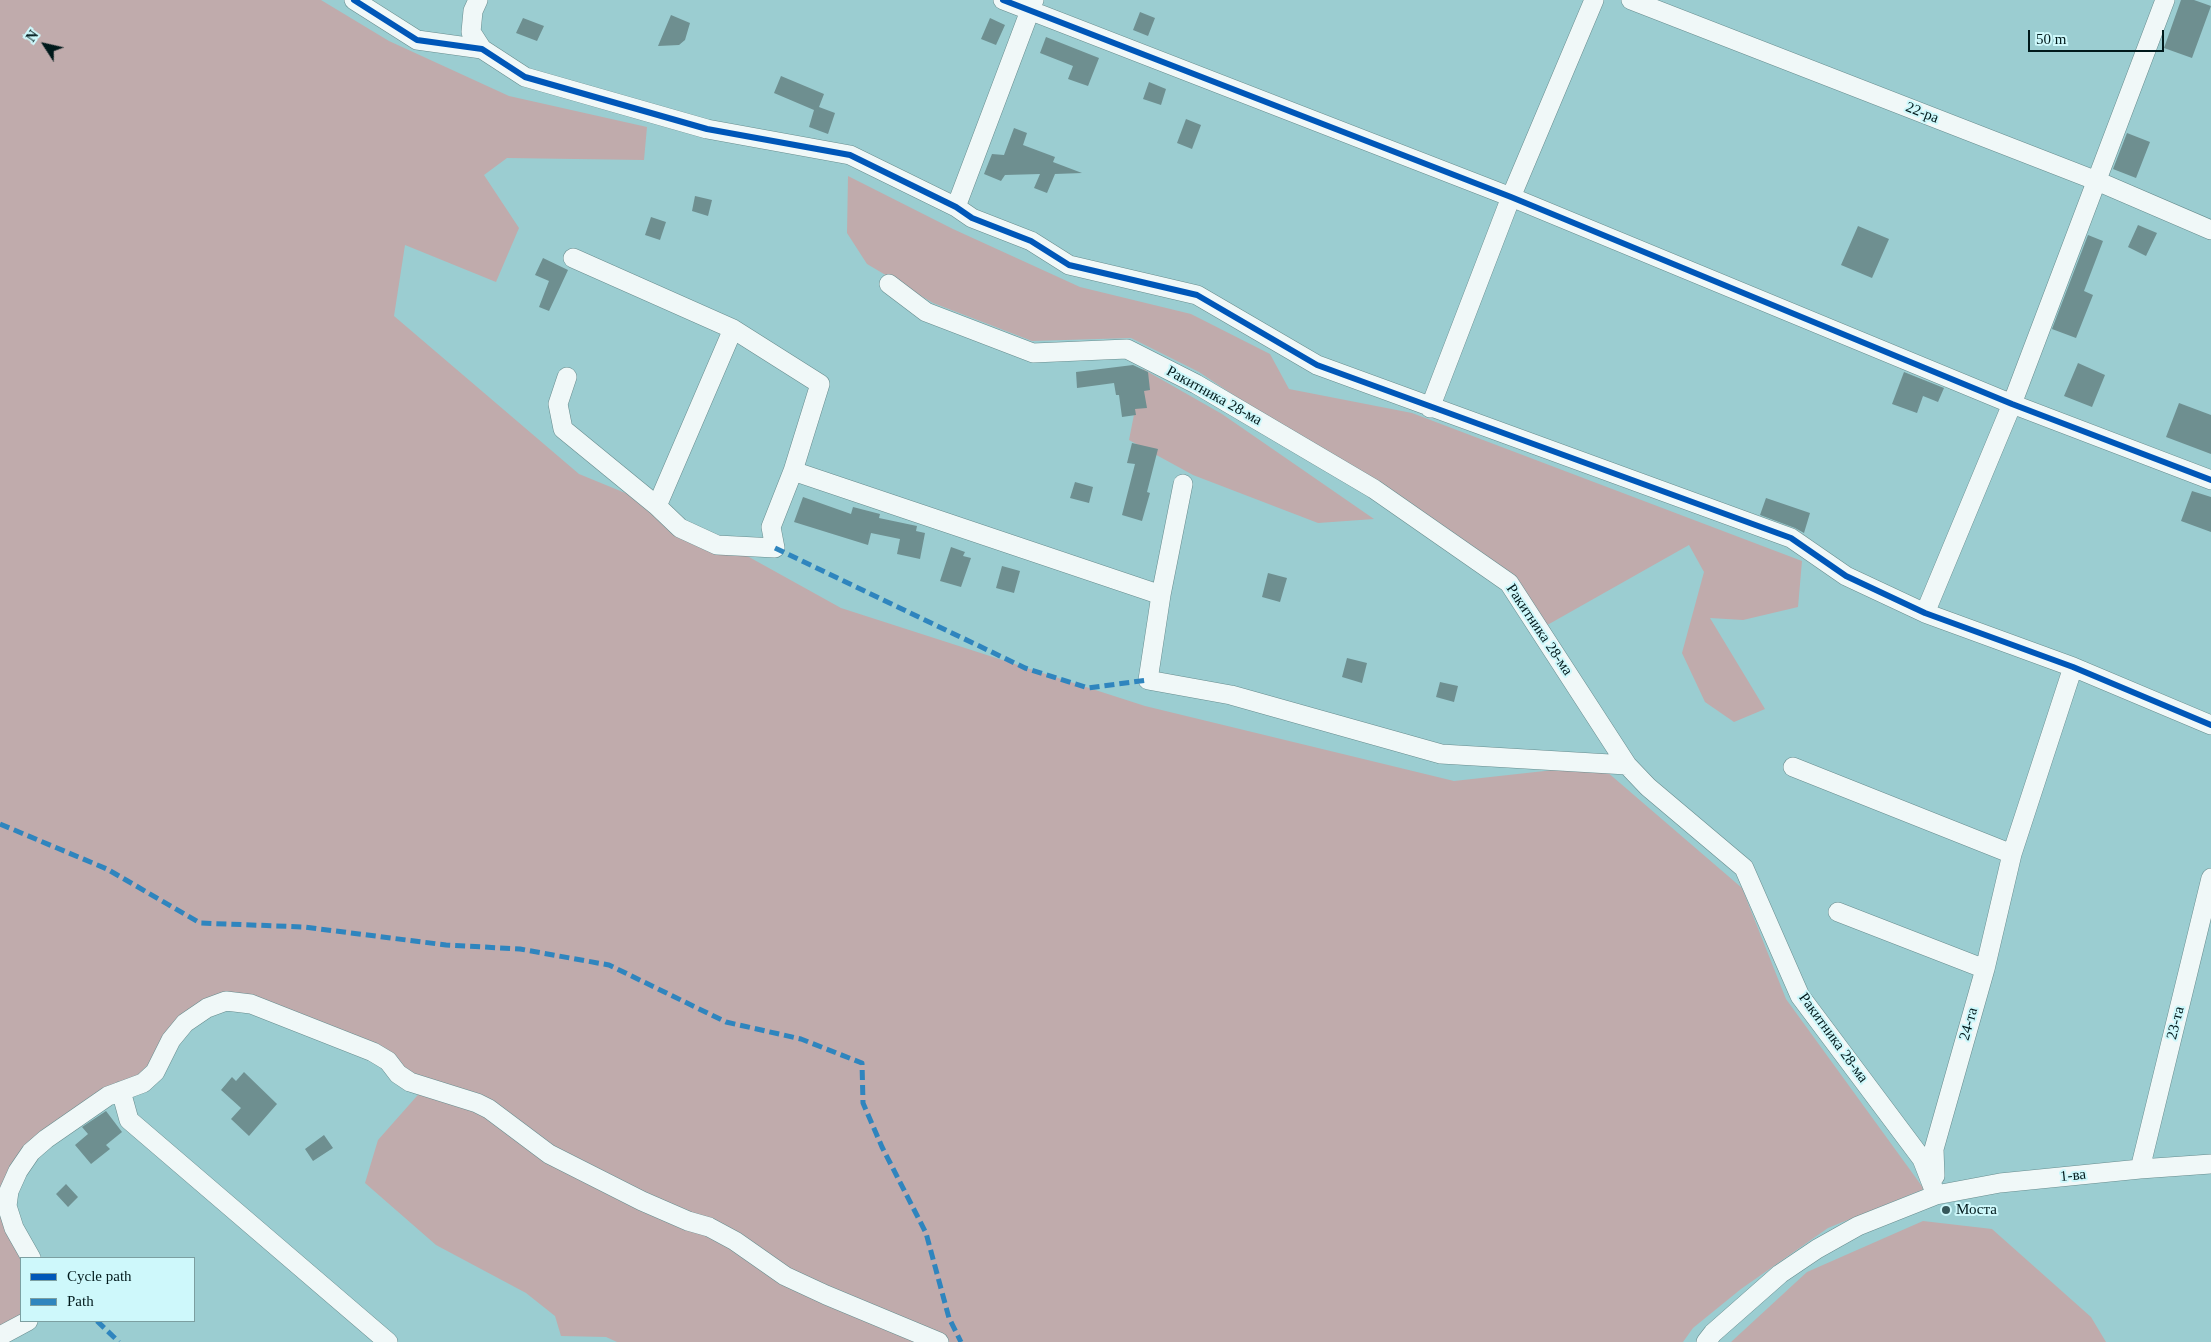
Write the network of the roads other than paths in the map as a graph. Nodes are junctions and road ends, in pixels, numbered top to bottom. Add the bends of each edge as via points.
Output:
1 (354, 0) edge
2 (478, 0) edge
3 (1003, 0) edge
4 (1594, 0) edge
5 (1631, 0) edge
6 (2165, 0) edge
7 (1032, 5) edge
8 (482, 49) junction
9 (2097, 181) junction
10 (1511, 197) junction
11 (956, 207) junction
12 (2211, 230) edge
13 (574, 258) dead end
14 (889, 284) dead end
15 (733, 329) junction
16 (567, 377) dead end
17 (2012, 404) junction
18 (1430, 408) junction
19 (793, 471) junction
20 (2211, 480) edge
21 (1183, 484) dead end
22 (658, 506) junction
23 (1161, 595) junction
24 (1925, 613) junction
25 (2073, 667) junction
26 (2211, 725) edge
27 (1628, 765) junction
28 (1793, 767) dead end
29 (2012, 854) junction
30 (2211, 878) edge
31 (1838, 912) dead end
32 (1985, 969) junction
33 (121, 1091) junction
34 (2211, 1164) edge
35 (2140, 1169) junction
36 (1936, 1195) junction
37 (30, 1257) edge
38 (26, 1322) edge
39 (0, 1336) edge
40 (388, 1342) edge
41 (939, 1342) edge
42 (1706, 1342) edge

1 - 8 street via 417,40
2 - 8 street via 473,11 471,32
3 - 7 street
4 - 10 street
5 - 9 street, 22-ра
6 - 9 street
7 - 10 street
7 - 11 street
8 - 11 street via 525,77 707,129 850,155
9 - 12 street, 22-ра
9 - 17 street
10 - 17 street
10 - 18 street
11 - 18 street via 972,218 1031,241 1069,265 1197,295 1317,365
13 - 15 street
14 - 27 street, Ракитника 28-ма via 926,312 1033,353 1127,349 1196,384 1374,489 1509,583
15 - 19 street via 820,384
15 - 22 street
16 - 22 street via 558,404 563,430
17 - 20 street
17 - 24 street
18 - 24 street via 1791,538 1846,576
19 - 22 street via 771,527 775,548 717,545 680,528
19 - 23 street
21 - 23 street
23 - 27 street via 1148,680 1231,695 1441,754
24 - 25 street
25 - 26 street
25 - 29 street, 24-та
27 - 36 street, Ракитника 28-ма via 1648,787 1744,868 1800,996 1922,1159
28 - 29 street
29 - 32 street, 24-та
30 - 35 street, 23-та
31 - 32 street
32 - 36 street, 24-та via 1934,1149
33 - 37 street via 108,1096 46,1139 31,1152 18,1171 9,1191 7,1206 14,1228
33 - 40 street via 129,1120
33 - 41 street via 143,1083 155,1072 171,1040 185,1023 207,1008 226,1001 251,1004 373,1052 410,1082 477,1103 549,1154 642,1201 718,1232 785,1276
34 - 35 street, 1-ва
35 - 36 street, 1-ва via 2000,1183
36 - 42 street, 1-ва via 1858,1226 1817,1249 1780,1274
38 - 39 street

